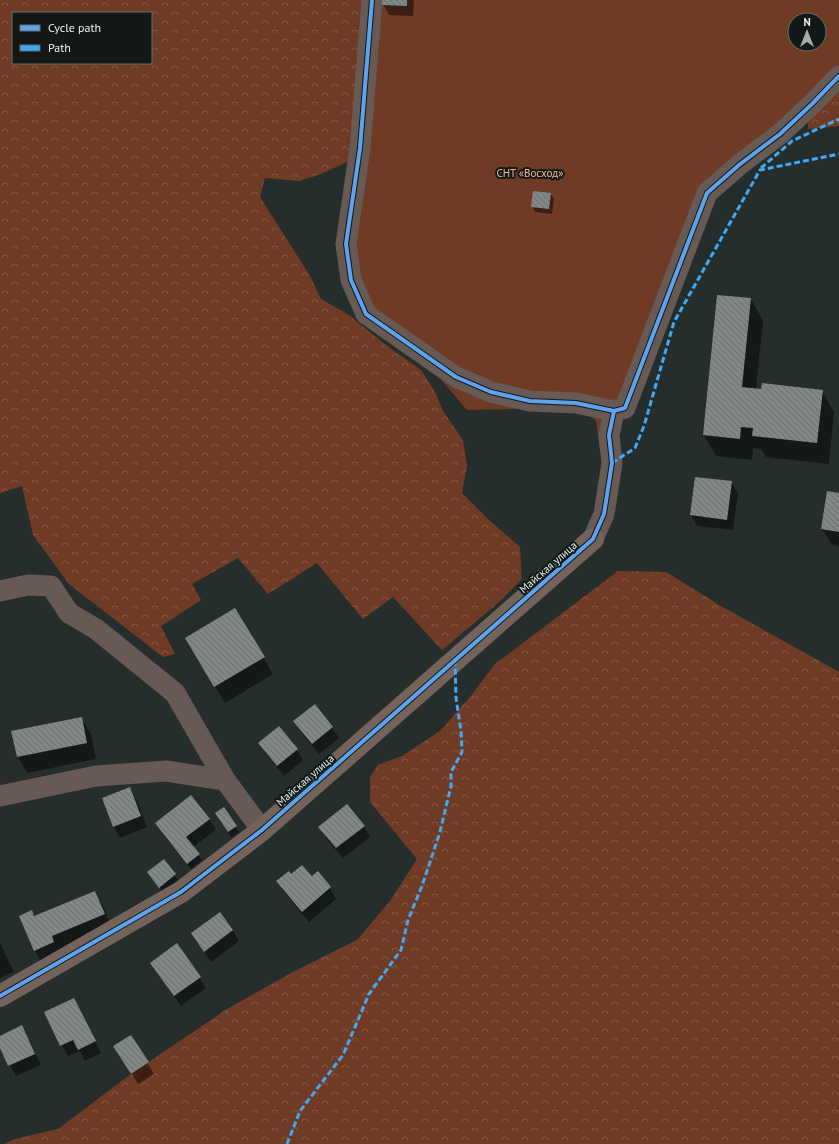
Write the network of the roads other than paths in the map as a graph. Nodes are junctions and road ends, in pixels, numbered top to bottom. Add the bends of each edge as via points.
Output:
1 (372, 0) edge
2 (839, 76) edge
3 (614, 411) junction
4 (593, 539) joint
5 (0, 592) edge
6 (225, 780) junction
7 (0, 796) edge
8 (262, 830) junction
9 (0, 996) edge

1 - 3 street via 360,148 346,244 352,280 366,314 456,377 491,392 530,400 576,403
2 - 3 street via 780,134 707,193 625,408
3 - 4 street via 609,435 612,463 604,514
4 - 8 street, Майская улица
5 - 6 street via 28,584 52,586 69,613 96,629 175,693
6 - 7 street via 166,771 96,776
6 - 8 street
8 - 9 street, Майская улица via 181,892

